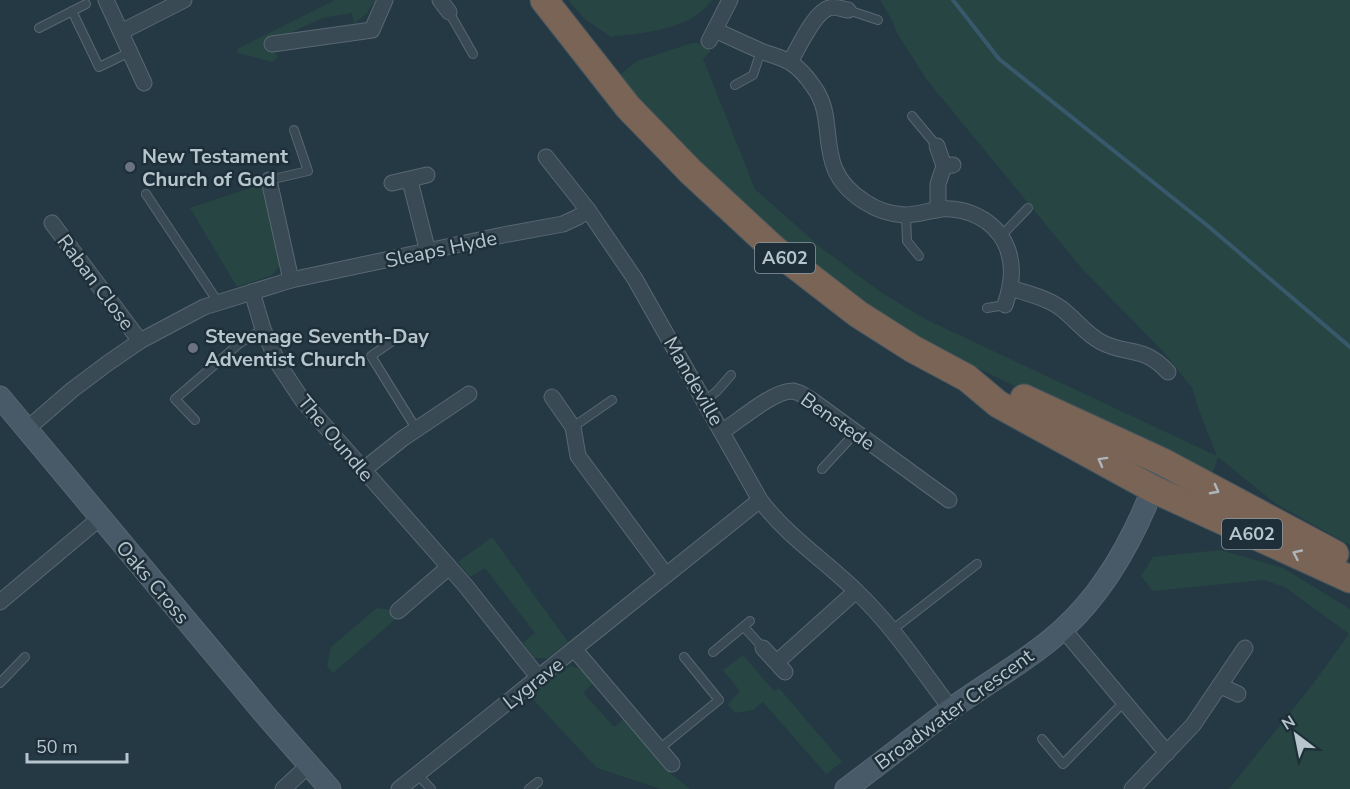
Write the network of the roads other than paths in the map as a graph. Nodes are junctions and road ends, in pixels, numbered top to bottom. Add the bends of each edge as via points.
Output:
1 (106, 0) edge
2 (183, 0) edge
3 (385, 0) edge
4 (544, 0) edge
5 (730, 0) edge
6 (86, 3) dead end
7 (837, 5) edge
8 (445, 6) edge
9 (72, 11) junction
10 (878, 20) dead end
11 (39, 28) dead end
12 (121, 32) junction
13 (272, 44) dead end
14 (761, 51) junction
15 (130, 52) junction
16 (473, 54) dead end
17 (790, 62) junction
18 (144, 82) dead end
19 (735, 85) dead end
20 (912, 116) dead end
21 (294, 130) dead end
22 (937, 146) joint
23 (546, 157) dead end
24 (427, 175) dead end
25 (269, 180) joint
26 (410, 181) junction
27 (392, 183) dead end
28 (146, 194) dead end
29 (1028, 208) dead end
30 (588, 210) junction
31 (938, 210) junction
32 (906, 215) junction
33 (52, 223) dead end
34 (1001, 236) junction
35 (428, 252) junction
36 (919, 256) dead end
37 (291, 280) junction
38 (1011, 288) junction
39 (252, 292) junction
40 (218, 302) junction
41 (1005, 305) joint
42 (987, 308) dead end
43 (263, 330) junction
44 (397, 338) dead end
45 (140, 341) junction
46 (1168, 372) dead end
47 (730, 375) dead end
48 (967, 378) junction
49 (469, 394) dead end
50 (0, 396) edge
51 (552, 397) dead end
52 (612, 400) dead end
53 (705, 401) junction
54 (195, 420) dead end
55 (573, 427) junction
56 (27, 429) junction
57 (417, 430) junction
58 (723, 431) junction
59 (856, 432) junction
60 (1163, 462) junction
61 (822, 469) dead end
62 (362, 471) junction
63 (1153, 489) junction
64 (760, 500) junction
65 (949, 500) dead end
66 (100, 518) junction
67 (977, 564) dead end
68 (1350, 566) edge
69 (449, 567) junction
70 (666, 575) junction
71 (1350, 579) edge
72 (856, 591) junction
73 (0, 602) edge
74 (398, 611) dead end
75 (1063, 629) junction
76 (892, 630) junction
77 (763, 648) joint
78 (1245, 648) dead end
79 (575, 650) junction
80 (712, 652) dead end
81 (25, 657) dead end
82 (684, 657) dead end
83 (539, 678) junction
84 (0, 683) edge
85 (1221, 686) junction
86 (1238, 694) dead end
87 (1124, 702) junction
88 (951, 709) junction
89 (1042, 739) dead end
90 (659, 749) junction
91 (1167, 753) junction
92 (309, 765) junction
93 (672, 765) dead end
94 (418, 775) junction
95 (538, 782) dead end
96 (282, 789) edge
97 (330, 789) edge
98 (399, 789) edge
99 (431, 789) edge
100 (530, 789) edge
101 (846, 789) edge
102 (1132, 789) edge

1 - 12 street
2 - 12 street
3 - 13 street via 372,30
4 - 48 highway, A602 via 628,106 690,171 774,249 858,314
5 - 14 street via 712,36
6 - 9 lane
7 - 10 lane
7 - 17 street via 814,21
8 - 16 lane
9 - 11 lane
9 - 15 lane via 99,67
12 - 15 street
14 - 17 street
14 - 19 lane via 753,75
15 - 18 street
17 - 32 street via 820,98 830,160 840,179 873,207
20 - 22 lane
21 - 25 lane via 308,171
22 - 31 street via 948,166 938,184
23 - 30 street, Mandeville
24 - 26 street
25 - 37 street
26 - 27 street
26 - 35 street
28 - 40 lane
29 - 34 lane
30 - 35 street, Sleaps Hyde via 562,224
30 - 53 street, Mandeville via 635,279
31 - 32 street
31 - 34 street via 968,211 987,221
32 - 36 lane via 907,241
33 - 45 street, Raban Close
34 - 38 street via 1011,261
35 - 37 street, Sleaps Hyde
37 - 39 street, Sleaps Hyde
38 - 41 street
38 - 46 street via 1055,304 1093,338 1109,346 1146,354
39 - 40 street, Sleaps Hyde
39 - 43 street, The Oundle
40 - 45 street, Sleaps Hyde
41 - 42 lane
43 - 54 lane via 240,343 175,399
43 - 62 street, The Oundle via 298,394
44 - 57 lane via 371,356
45 - 56 street, Sleaps Hyde via 91,375
47 - 53 lane
48 - 60 highway, A602 via 1008,390
63 -> 48 highway, A602 via 998,404
49 - 57 street
50 - 56 street, Oaks Cross
51 - 55 street
52 - 55 lane
53 - 58 street, Mandeville
55 - 70 street via 578,456
56 - 66 street, Oaks Cross
57 - 62 street
58 - 59 street, Benstede via 775,396 794,391
58 - 64 street, Mandeville
59 - 61 lane
59 - 65 street, Benstede
60 - 63 street, Broadwater Crescent
60 -> 68 highway, A602 via 1334,553
62 - 69 street, The Oundle
71 -> 63 highway, A602
63 - 75 street, Broadwater Crescent via 1115,566
64 - 70 street, Lygrave
64 - 72 street, Mandeville via 779,524
66 - 73 street
66 - 92 street, Oaks Cross
67 - 76 lane
69 - 74 street
69 - 83 street, The Oundle
70 - 79 street, Lygrave
72 - 76 street, Mandeville
72 - 77 street via 781,667
75 - 87 street
75 - 88 street, Broadwater Crescent
76 - 88 street, Mandeville
77 - 80 lane via 747,624
78 - 85 street
79 - 83 street, Lygrave
79 - 90 street
81 - 84 lane
82 - 90 lane via 719,700
83 - 94 street, Lygrave
85 - 86 street
85 - 91 street
87 - 89 lane via 1063,764
87 - 91 street
88 - 101 street, Broadwater Crescent
90 - 93 street
91 - 102 street
92 - 96 street
92 - 97 street, Oaks Cross
94 - 98 street, Lygrave
94 - 99 lane
95 - 100 lane

